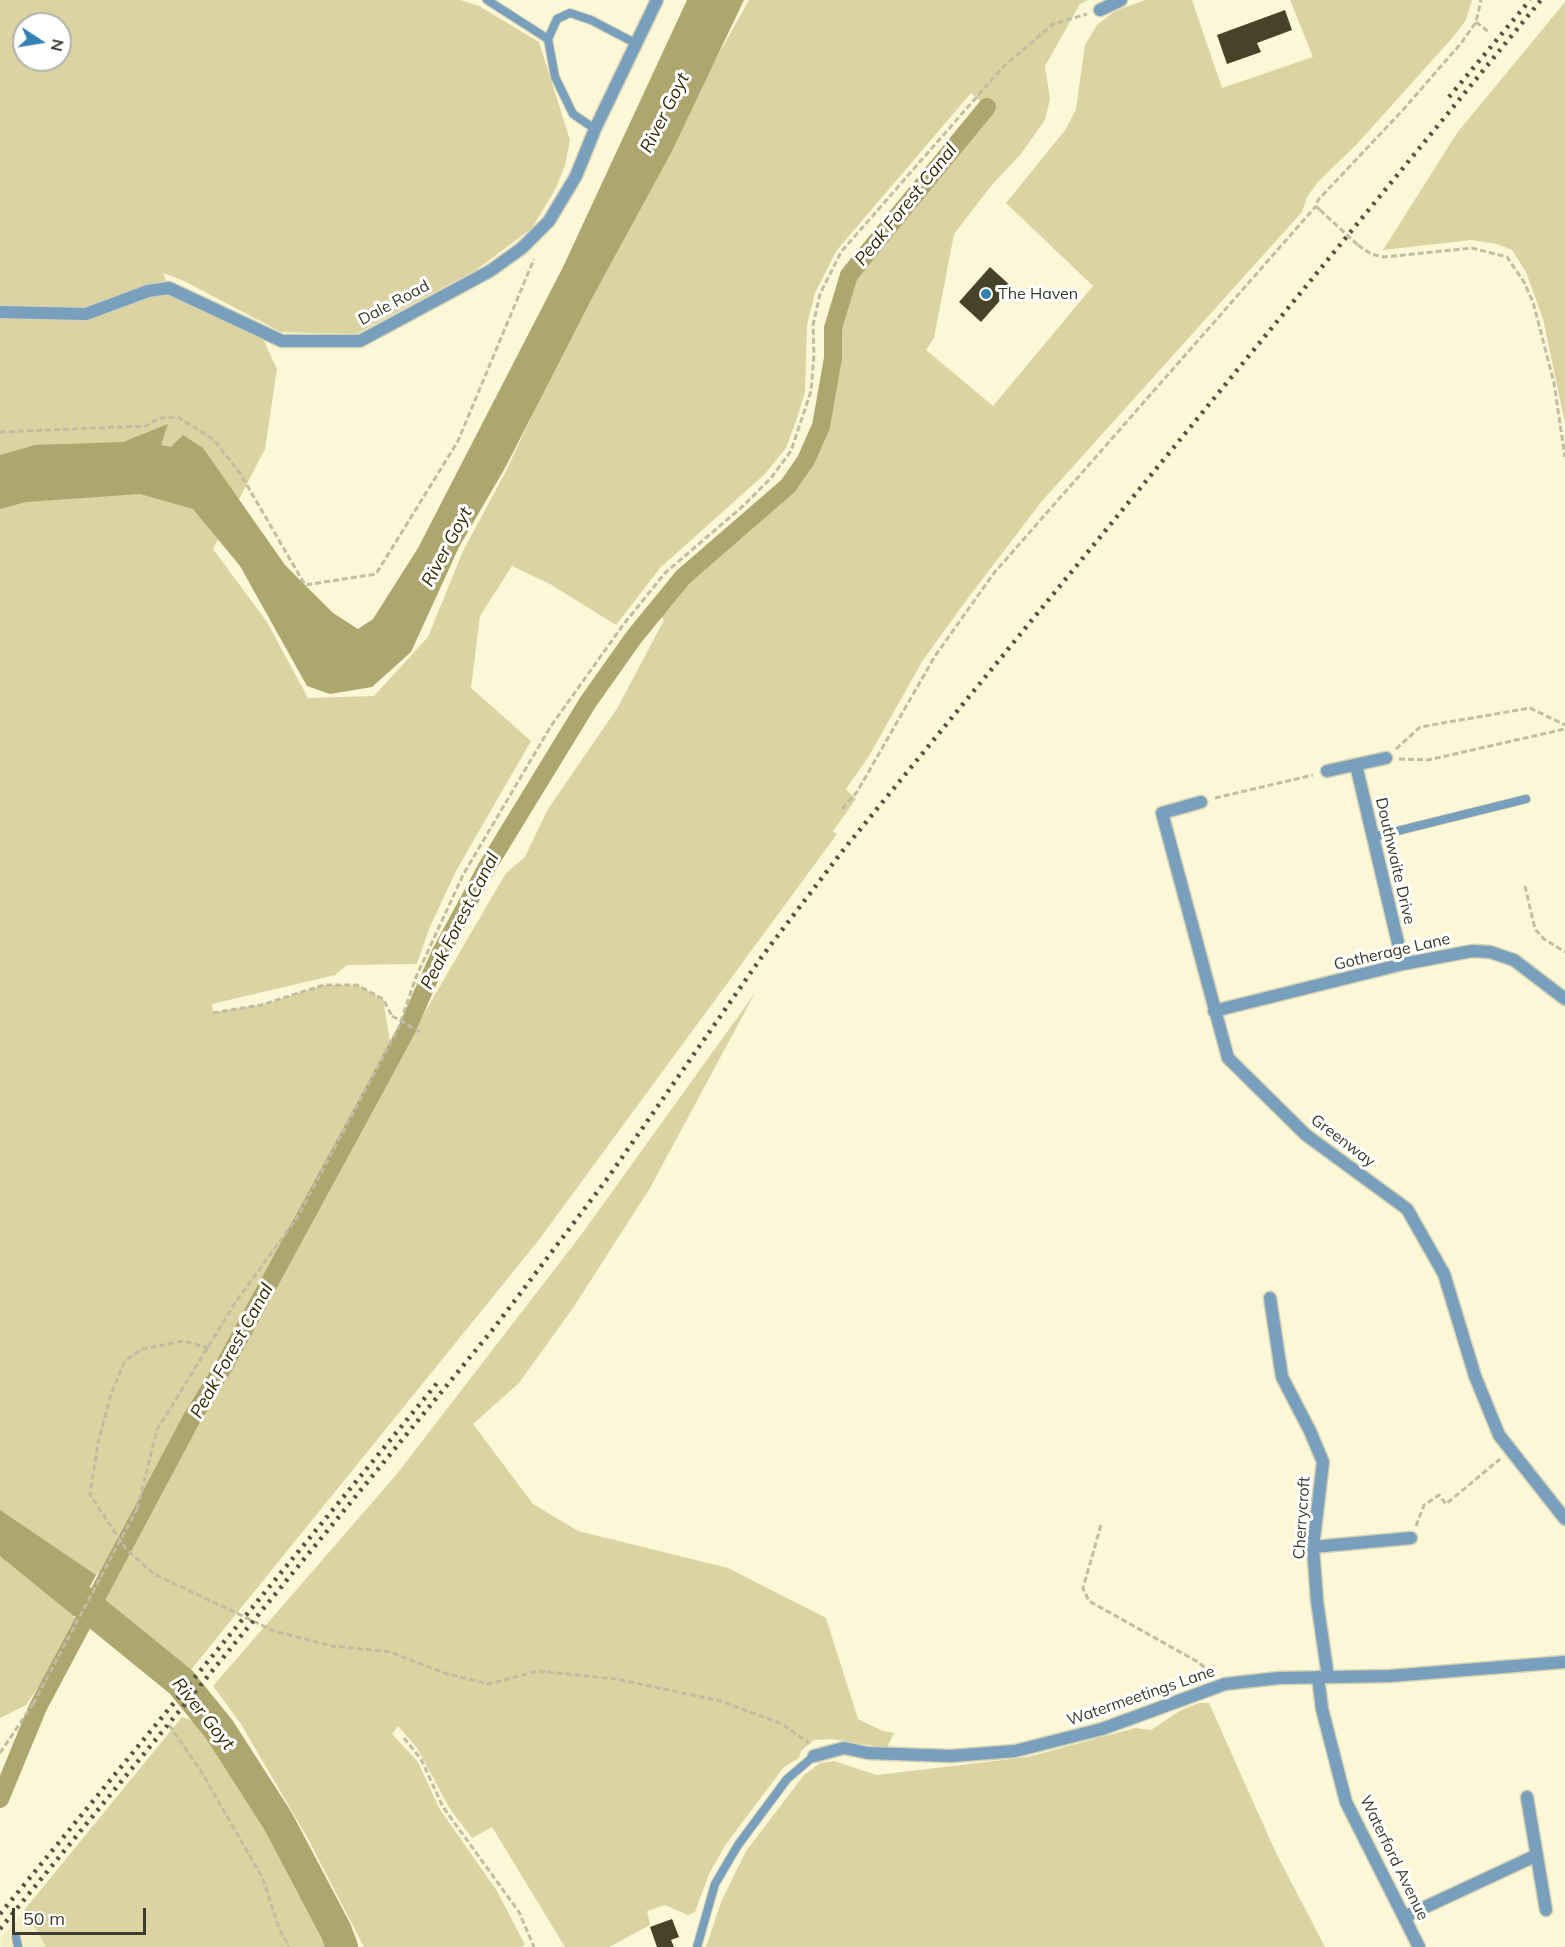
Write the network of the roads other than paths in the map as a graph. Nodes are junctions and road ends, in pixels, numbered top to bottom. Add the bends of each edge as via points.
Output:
1 (487, 0) edge
2 (657, 0) edge
3 (1121, 0) edge
4 (1100, 10) road end
5 (548, 39) junction
6 (635, 43) junction
7 (595, 129) junction
8 (0, 312) edge
9 (1386, 758) road end
10 (1356, 765) junction
11 (1327, 771) road end
12 (1526, 799) dead end
13 (1201, 802) road end
14 (1373, 837) junction
15 (1403, 964) junction
16 (1565, 999) edge
17 (1214, 1011) junction
18 (1270, 1298) dead end
19 (1564, 1516) edge
20 (1411, 1538) road end
21 (1313, 1547) junction
22 (1565, 1662) edge
23 (1323, 1677) junction
24 (814, 1755) joint
25 (1527, 1797) dead end
26 (1537, 1855) junction
27 (1546, 1910) dead end
28 (1404, 1917) junction
29 (16, 1937) dead end
30 (18, 1947) edge
31 (697, 1947) edge
32 (1419, 1947) edge

1 - 5 lane
2 - 6 street, Dale Road
3 - 4 street
5 - 6 lane via 558,19 570,13
5 - 7 lane via 555,77 573,114
6 - 7 street, Dale Road
7 - 8 street, Dale Road via 576,176 549,221 522,248 490,271 360,341 282,341 169,288 148,291 86,314
9 - 10 street
10 - 11 street
10 - 14 street, Douthwaite Drive
12 - 14 lane
13 - 17 street, Greenway via 1162,813
14 - 15 street, Douthwaite Drive
15 - 16 street, Gotherage Lane via 1472,951 1490,952 1514,960
15 - 17 street, Gotherage Lane
17 - 19 street, Greenway via 1228,1058 1306,1135 1407,1209 1444,1274 1475,1376 1499,1435
18 - 21 street, Cherrycroft via 1282,1377 1323,1462
20 - 21 street
21 - 23 street, Cherrycroft
22 - 23 street, Watermeetings Lane via 1390,1676
23 - 24 street, Watermeetings Lane via 1222,1685 1102,1729 1015,1752 951,1756 868,1753 844,1748
23 - 28 street, Waterford Avenue via 1322,1709 1347,1802
24 - 31 lane, Watermeetings Lane via 787,1779 738,1845 715,1884
25 - 26 street
26 - 27 street
26 - 28 street
28 - 32 street, Waterford Avenue
29 - 30 lane

